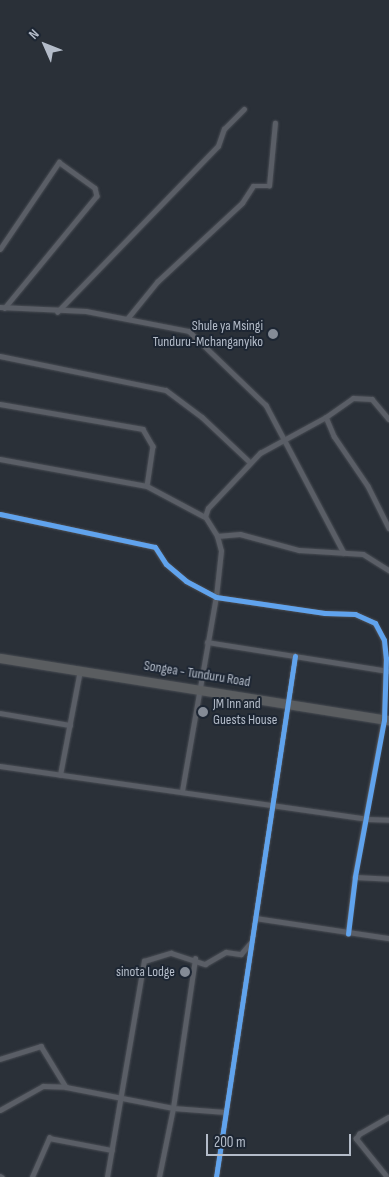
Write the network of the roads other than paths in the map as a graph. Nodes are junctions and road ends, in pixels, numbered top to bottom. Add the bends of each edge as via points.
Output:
1 (244, 109) dead end
2 (275, 123) dead end
3 (0, 249) edge
4 (2, 308) edge
5 (57, 312) junction
6 (127, 319) junction
7 (0, 356) edge
8 (0, 404) edge
9 (326, 417) junction
10 (389, 419) edge
11 (285, 439) junction
12 (0, 459) edge
13 (250, 462) junction
14 (147, 486) junction
15 (0, 514) edge
16 (205, 517) junction
17 (389, 528) edge
18 (217, 536) junction
19 (344, 553) junction
20 (389, 570) edge
21 (216, 596) junction
22 (207, 642) junction
23 (295, 656) junction
24 (0, 658) edge
25 (80, 670) junction
26 (386, 672) edge
27 (200, 688) junction
28 (289, 702) junction
29 (0, 712) edge
30 (386, 720) edge
31 (70, 725) junction
32 (0, 766) edge
33 (60, 775) junction
34 (182, 791) junction
35 (272, 806) junction
36 (366, 819) junction
37 (389, 820) edge
38 (355, 877) junction
39 (389, 879) edge
40 (256, 918) junction
41 (348, 934) junction
42 (389, 938) edge
43 (252, 941) junction
44 (195, 959) junction
45 (0, 1059) edge
46 (66, 1087) junction
47 (121, 1098) junction
48 (174, 1108) junction
49 (0, 1110) edge
50 (225, 1112) junction
51 (389, 1117) edge
52 (112, 1150) junction
53 (386, 1176) edge
54 (32, 1177) edge
55 (108, 1177) edge
56 (159, 1177) edge
57 (216, 1177) edge

1 - 5 street via 224,130 218,146
2 - 6 street via 268,186 254,186 242,203 157,282
3 - 4 street via 59,162 95,188 96,196
4 - 5 street
5 - 6 street via 86,311
6 - 11 street via 189,331 266,405
7 - 13 street via 166,390 202,417
8 - 14 street via 143,430 153,446
9 - 10 street via 353,398 365,396 372,398
9 - 11 street
9 - 17 street
11 - 13 street
11 - 19 street via 321,515
12 - 14 street
13 - 16 street via 214,501
14 - 16 street
15 - 21 street via 155,547 166,564 179,575
16 - 18 street
18 - 19 street via 240,534 299,550
18 - 21 street via 221,551
19 - 20 street via 362,554
21 - 22 street
21 - 26 street via 325,613 355,614 374,623 384,640
22 - 23 street
22 - 27 street
23 - 26 street
23 - 28 street
24 - 25 highway, Songea - Tunduru Road
25 - 27 highway, Songea - Tunduru Road
25 - 31 street
26 - 30 street
27 - 28 highway, Songea - Tunduru Road
27 - 34 street
28 - 30 highway, Songea - Tunduru Road
28 - 35 street
29 - 31 street
30 - 36 street
31 - 33 street
32 - 33 street
33 - 34 street
34 - 35 street
35 - 36 street
35 - 40 street
36 - 37 street
36 - 38 street
38 - 39 street
38 - 41 street
40 - 41 street
40 - 43 street
41 - 42 street
43 - 44 street via 241,954 226,952 205,964
43 - 50 street
44 - 47 street via 171,953 144,961
44 - 48 street
45 - 46 street via 41,1046
46 - 47 street
46 - 49 street via 44,1086
47 - 48 street
47 - 52 street
48 - 50 street
48 - 56 street
50 - 57 street
51 - 53 street via 356,1139
52 - 54 street via 49,1138
52 - 55 street

